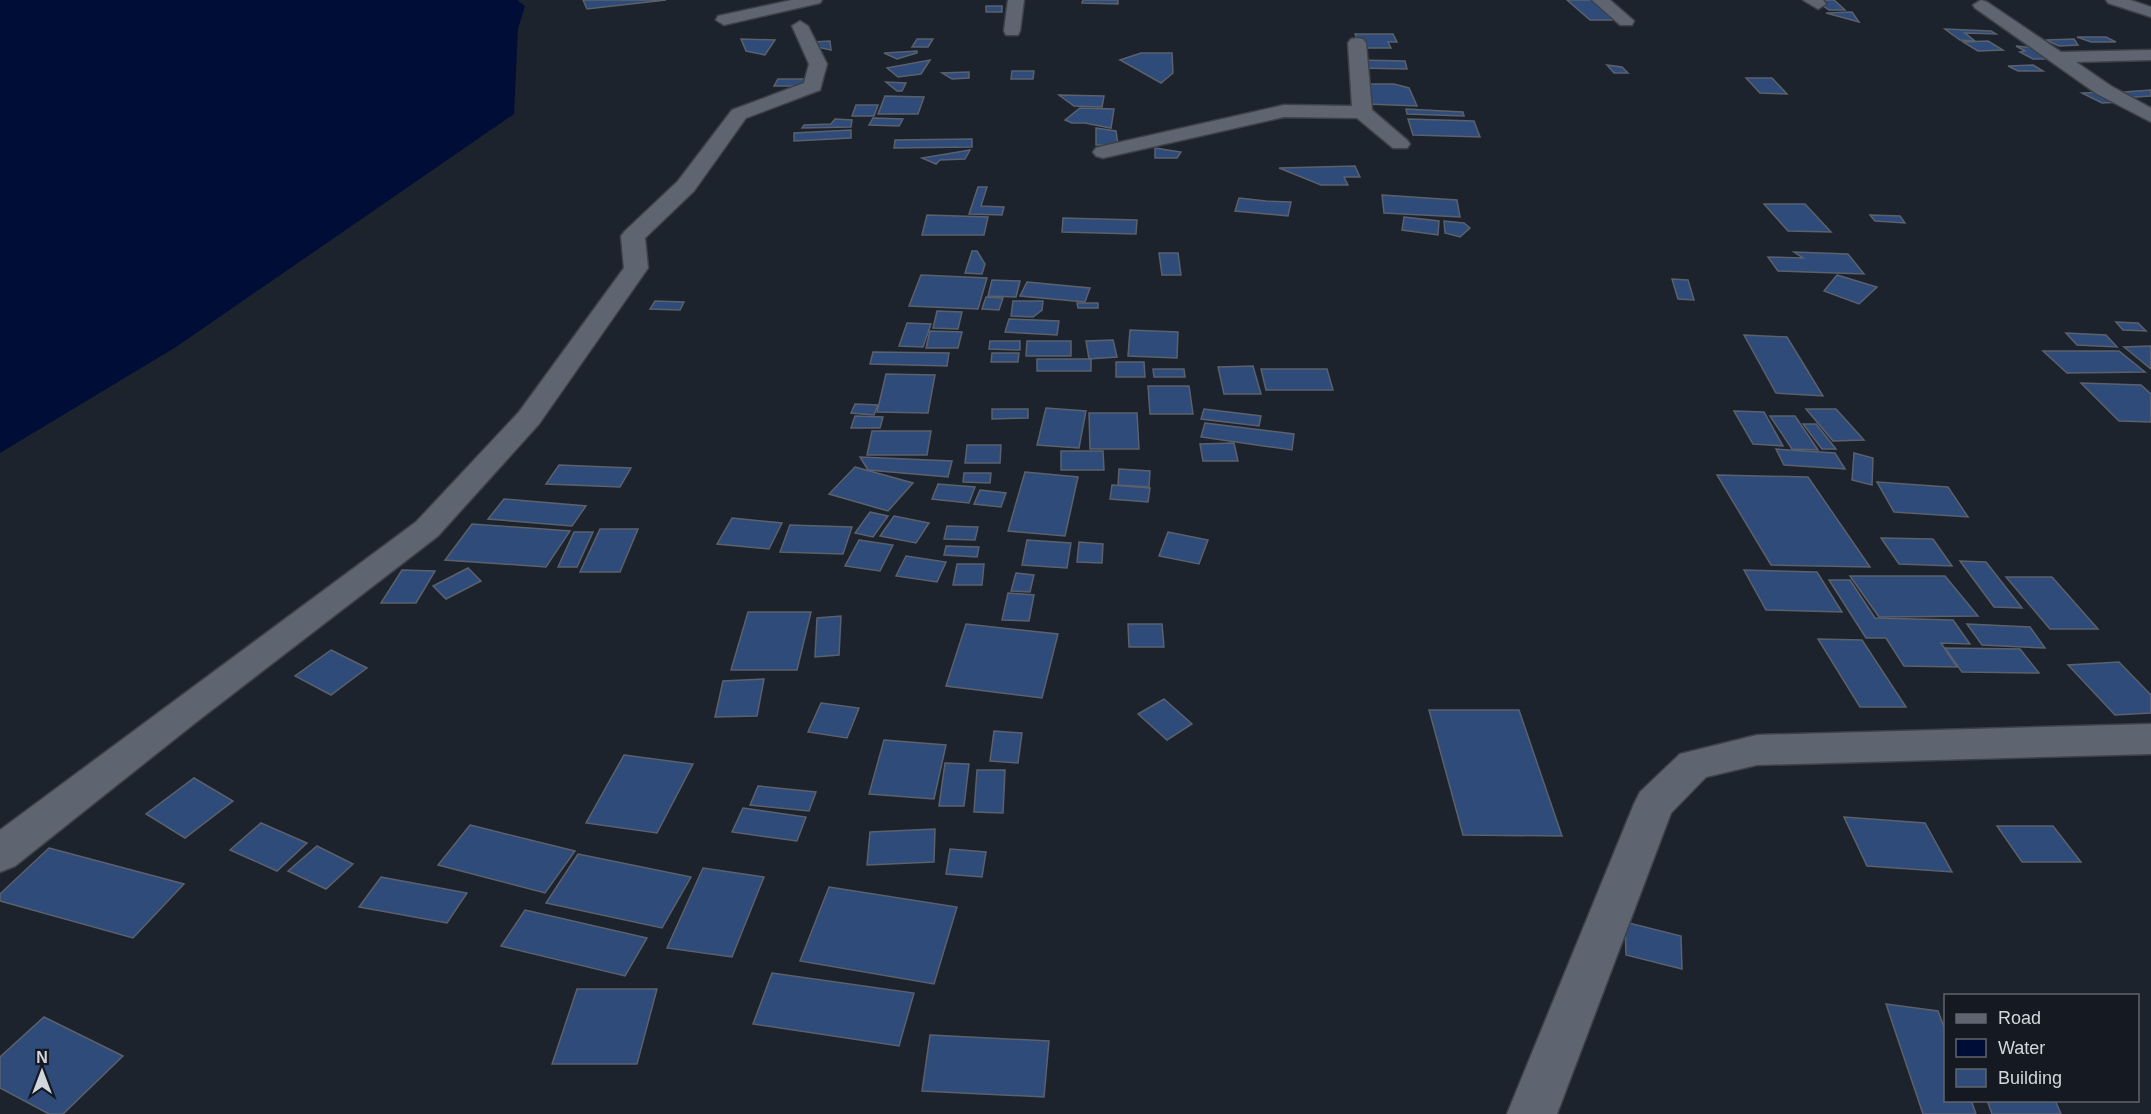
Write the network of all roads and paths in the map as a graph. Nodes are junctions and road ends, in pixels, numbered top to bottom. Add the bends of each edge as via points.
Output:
1 (814, 0) edge
2 (1016, 0) edge
3 (1600, 0) edge
4 (2114, 0) edge
5 (1981, 5) dead end
6 (2151, 12) edge
7 (724, 20) dead end
8 (1626, 21) dead end
9 (800, 26) dead end
10 (1012, 31) dead end
11 (1357, 43) dead end
12 (2151, 56) edge
13 (2056, 57) junction
14 (1362, 112) junction
15 (2148, 114) edge
16 (1400, 144) dead end
17 (1103, 152) dead end
18 (2151, 739) edge
19 (0, 854) edge
20 (1532, 1114) edge

1 - 7 street
2 - 10 street
3 - 8 street
4 - 6 street
5 - 13 street
9 - 19 street via 818,64 813,86 739,114 686,186 633,236 636,268 530,418 428,529
11 - 14 street
12 - 13 street
13 - 15 street
14 - 16 street
14 - 17 street via 1284,111
18 - 20 street via 1757,750 1694,765 1654,804

